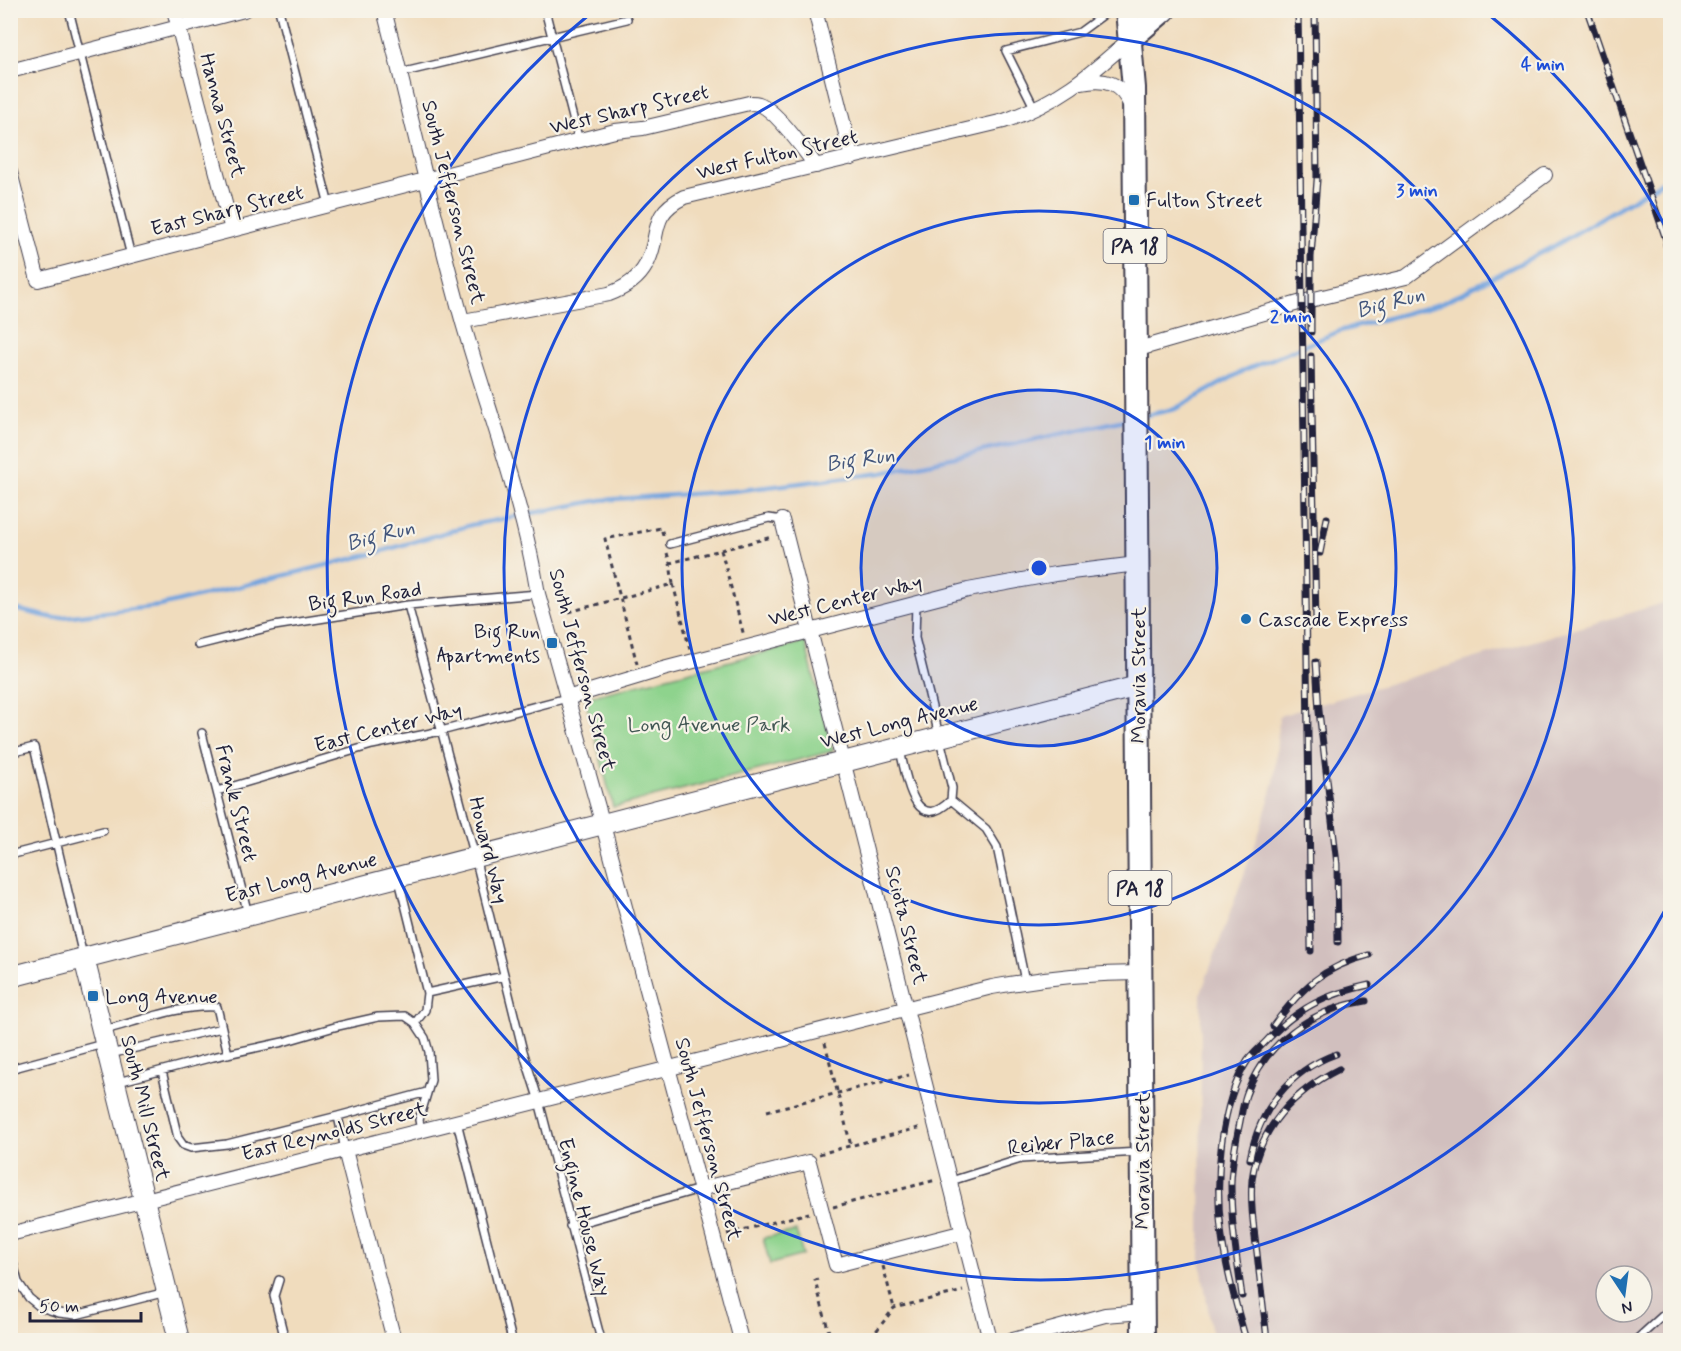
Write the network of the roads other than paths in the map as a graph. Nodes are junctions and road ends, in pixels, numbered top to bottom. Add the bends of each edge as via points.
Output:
1 (69, 10) edge
2 (174, 10) edge
3 (244, 10) edge
4 (279, 10) edge
5 (384, 10) edge
6 (545, 10) edge
7 (815, 10) edge
8 (1110, 10) edge
9 (1127, 10) edge
10 (1164, 10) edge
11 (627, 19) dead end
12 (178, 28) junction
13 (551, 37) junction
14 (1130, 39) junction
15 (81, 53) junction
16 (10, 71) edge
17 (400, 72) junction
18 (1080, 83) junction
19 (1035, 109) junction
20 (1134, 111) junction
21 (579, 141) junction
22 (852, 158) junction
23 (816, 166) junction
24 (10, 172) edge
25 (1545, 175) dead end
26 (427, 180) junction
27 (329, 205) junction
28 (232, 230) junction
29 (131, 256) junction
30 (463, 321) junction
31 (1136, 350) junction
32 (782, 520) joint
33 (670, 544) dead end
34 (1137, 564) junction
35 (538, 594) junction
36 (916, 603) junction
37 (408, 606) junction
38 (811, 630) junction
39 (198, 645) dead end
40 (1138, 686) junction
41 (567, 698) junction
42 (441, 731) junction
43 (202, 733) dead end
44 (939, 737) junction
45 (900, 747) junction
46 (10, 753) edge
47 (844, 761) junction
48 (217, 791) junction
49 (951, 800) junction
50 (603, 825) junction
51 (103, 831) dead end
52 (58, 843) junction
53 (10, 855) edge
54 (475, 857) junction
55 (398, 877) junction
56 (249, 916) junction
57 (84, 958) junction
58 (1140, 973) junction
59 (504, 976) junction
60 (10, 977) edge
61 (1025, 981) junction
62 (427, 993) junction
63 (907, 1009) junction
64 (415, 1023) junction
65 (222, 1028) junction
66 (105, 1043) junction
67 (228, 1054) junction
68 (10, 1069) edge
69 (668, 1069) junction
70 (162, 1071) junction
71 (115, 1083) junction
72 (427, 1092) junction
73 (539, 1101) junction
74 (338, 1116) junction
75 (457, 1122) junction
76 (421, 1130) junction
77 (345, 1150) junction
78 (1142, 1152) junction
79 (951, 1181) junction
80 (700, 1190) junction
81 (144, 1200) junction
82 (570, 1226) junction
83 (964, 1232) junction
84 (10, 1234) edge
85 (10, 1251) edge
86 (279, 1280) dead end
87 (167, 1292) junction
88 (1671, 1309) edge
89 (1143, 1312) junction
90 (179, 1341) edge
91 (285, 1341) edge
92 (394, 1341) edge
93 (512, 1341) edge
94 (600, 1341) edge
95 (741, 1341) edge
96 (990, 1341) edge
97 (1013, 1341) edge
98 (1143, 1341) edge
99 (1636, 1341) edge

1 - 15 lane
2 - 12 street, Hanna Street
3 - 12 street
4 - 27 lane
5 - 17 street, South Jefferson Street
6 - 13 lane
7 - 22 street
8 - 19 lane via 1080,32 1006,51
9 - 14 main road, Moravia Street
10 - 14 main road
11 - 13 lane
12 - 15 street
12 - 28 street, Hanna Street
13 - 17 lane
13 - 21 lane
14 - 18 street, West Fulton Street
14 - 20 main road, Moravia Street / PA 18
15 - 16 street
15 - 29 lane
17 - 26 street, South Jefferson Street
18 - 19 street, West Fulton Street
18 - 20 street via 1095,80 1114,84 1128,97
19 - 22 street, West Fulton Street via 986,126
20 - 31 main road, Moravia Street / PA 18
21 - 23 street, West Sharp Street via 759,104 782,123
21 - 26 street, West Sharp Street
22 - 23 street, West Fulton Street
23 - 30 street, West Fulton Street via 684,197 673,203 658,222 646,264 624,288
24 - 29 street, East Sharp Street via 38,280
25 - 31 street via 1406,278 1302,302
26 - 27 street, East Sharp Street
26 - 30 street, South Jefferson Street
27 - 28 street, East Sharp Street
28 - 29 street, East Sharp Street
30 - 35 street, South Jefferson Street via 515,495
31 - 34 main road, Moravia Street / PA 18
32 - 33 lane via 769,518
32 - 38 street, Sciota Street
34 - 36 street, West Center Way via 1013,580
34 - 40 main road, Moravia Street / PA 18
35 - 37 lane, Big Run Road
35 - 41 street, South Jefferson Street
36 - 38 street, West Center Way
36 - 44 lane via 915,638
37 - 39 lane, Big Run Road via 274,626
37 - 42 lane, Howard Way
38 - 41 street, West Center Way
38 - 47 street, Sciota Street
40 - 44 street, West Long Avenue
40 - 58 main road, Moravia Street / PA 18
41 - 42 lane, East Center Way
41 - 50 street, South Jefferson Street
42 - 48 lane, East Center Way via 372,745
42 - 54 lane, Howard Way
43 - 48 lane, Frank Street
44 - 45 street, West Long Avenue
44 - 49 lane via 952,788
45 - 47 street, West Long Avenue
45 - 49 lane via 912,796 921,808 930,812 942,809
46 - 52 lane, South Mill Street via 34,747
47 - 50 street, West Long Avenue
47 - 63 street, Sciota Street
48 - 56 lane, Frank Street
49 - 61 lane via 986,829 997,847
50 - 54 street, East Long Avenue
50 - 69 street, South Jefferson Street
51 - 52 lane
52 - 53 lane
52 - 57 lane, South Mill Street
54 - 55 street, East Long Avenue
54 - 59 lane, Howard Way
55 - 56 street, East Long Avenue
55 - 62 lane
56 - 57 street, East Long Avenue
57 - 60 street, East Long Avenue
57 - 66 street, South Mill Street
58 - 61 street, East Reynolds Street
58 - 78 main road, Moravia Street / PA 18
59 - 62 lane
59 - 73 lane, Howard Way
61 - 63 street, East Reynolds Street
62 - 64 lane via 425,1010
63 - 69 street, East Reynolds Street
63 - 79 street, Sciota Street
64 - 67 lane via 405,1016 378,1017
64 - 72 lane via 429,1052 431,1080
65 - 66 lane
65 - 66 lane via 217,1007 205,1006 183,1010
65 - 67 lane
66 - 68 lane
66 - 71 street, South Mill Street
67 - 70 lane
69 - 73 street, East Reynolds Street
69 - 80 street, South Jefferson Street
70 - 71 lane
70 - 74 lane via 178,1138 192,1148 227,1144
71 - 81 street, South Mill Street
72 - 74 lane
72 - 76 lane via 419,1120
73 - 75 street, East Reynolds Street
73 - 82 lane, Engine House Way
74 - 77 lane
75 - 76 street, East Reynolds Street
75 - 93 lane
76 - 77 street, East Reynolds Street
77 - 81 street, East Reynolds Street
77 - 92 street
78 - 79 lane, Reiber Place via 1021,1159
78 - 89 main road, Moravia Street / PA 18
79 - 83 street, Sciota Street
80 - 82 lane
80 - 83 street via 809,1162 836,1266
80 - 95 street, South Jefferson Street
81 - 84 street, East Reynolds Street
81 - 87 street, South Mill Street
82 - 94 lane, Engine House Way
83 - 96 street, Sciota Street
85 - 87 lane via 18,1282 29,1298 40,1308 59,1313 76,1315
86 - 91 lane via 274,1296
87 - 90 street, South Mill Street
88 - 99 lane
89 - 97 street via 1105,1315
89 - 98 main road, Moravia Street / PA 18

